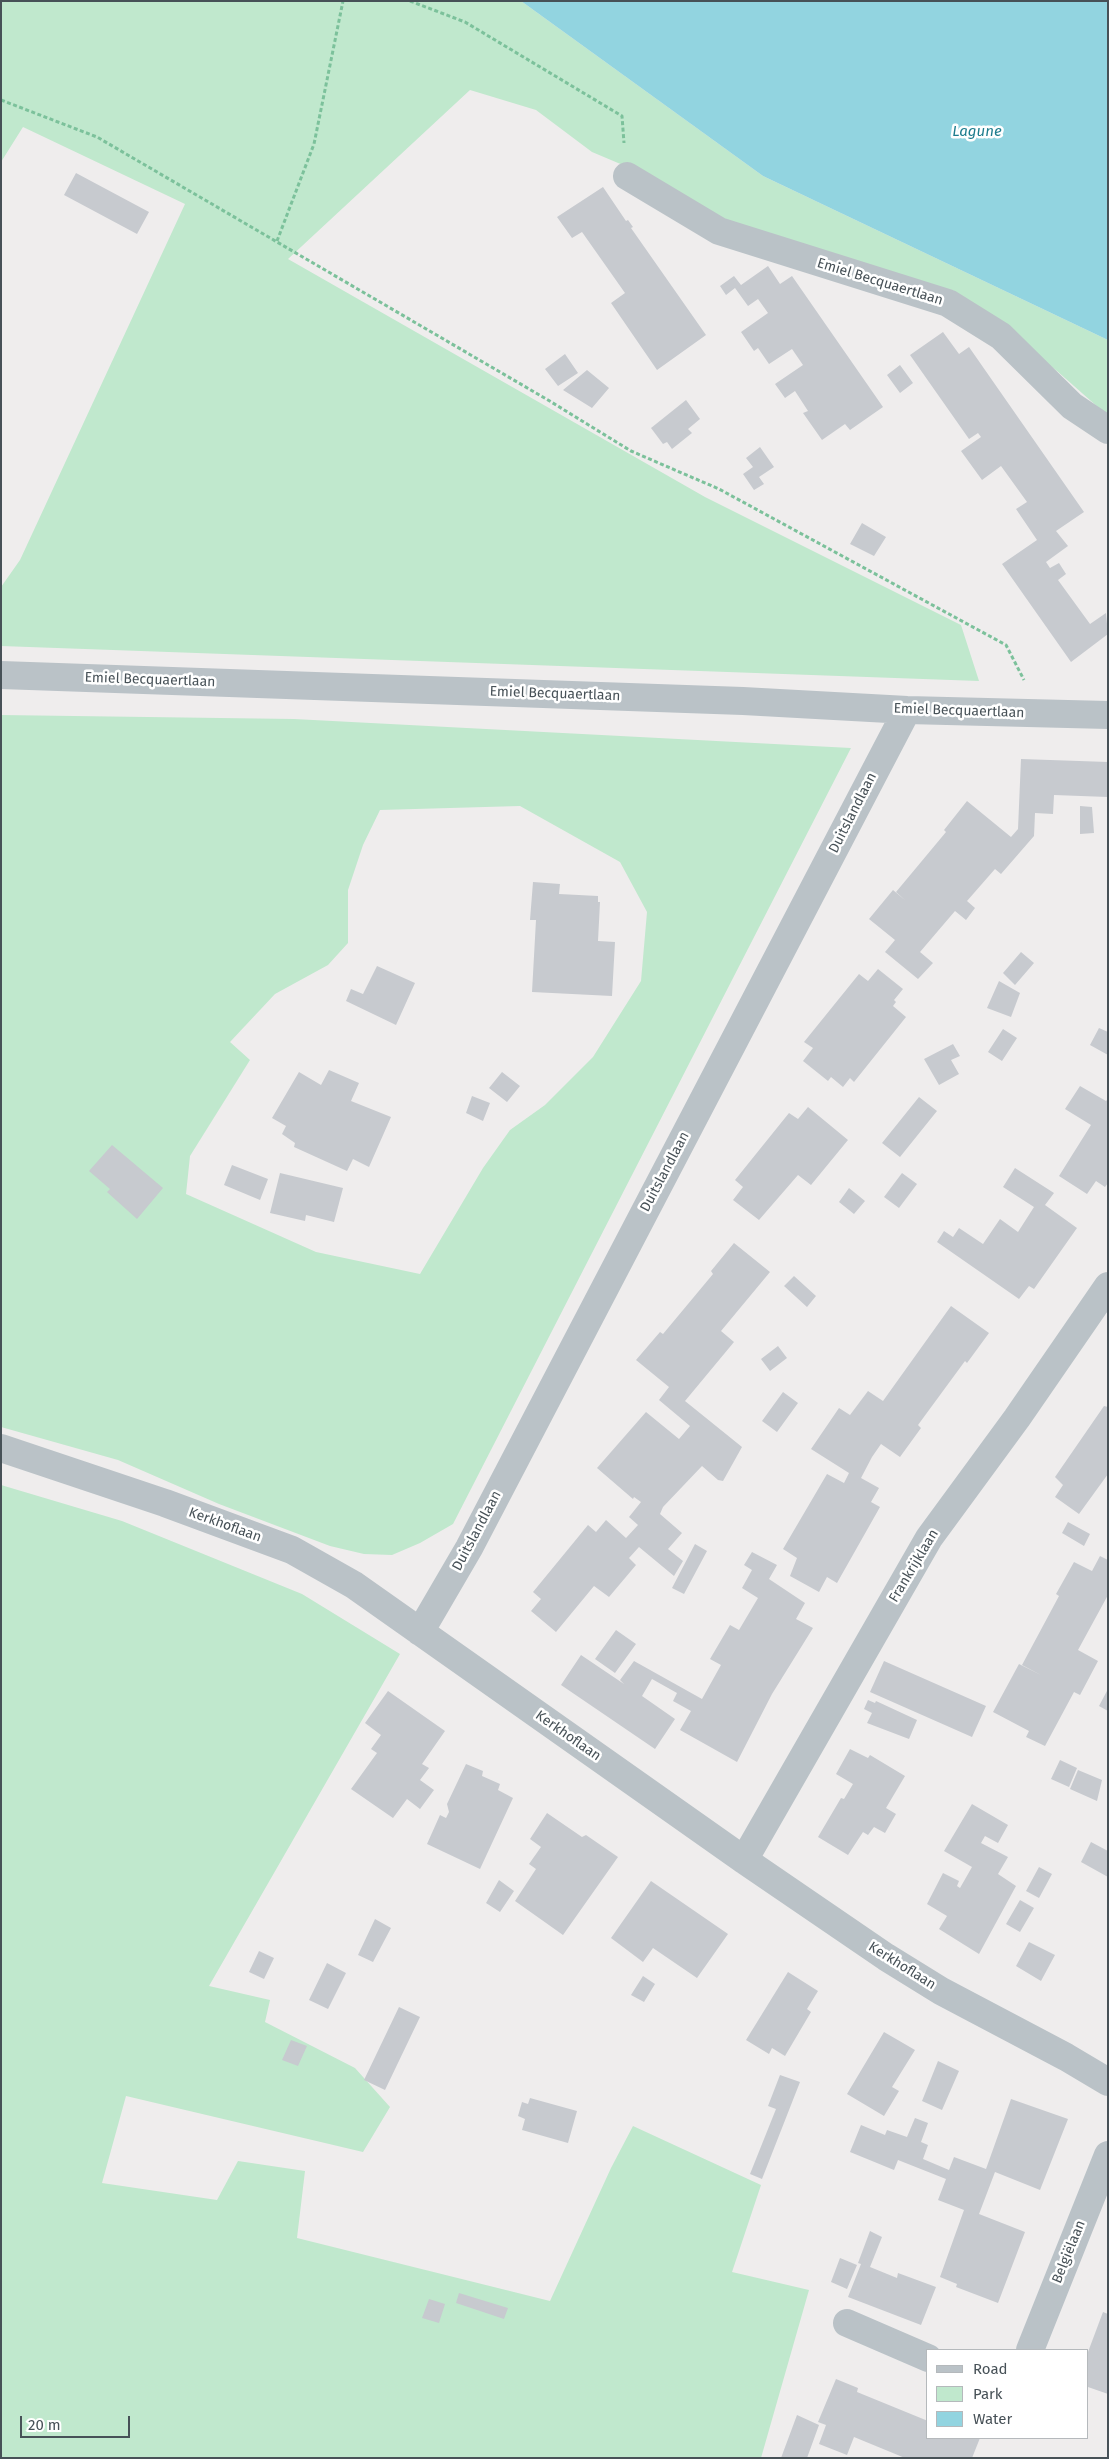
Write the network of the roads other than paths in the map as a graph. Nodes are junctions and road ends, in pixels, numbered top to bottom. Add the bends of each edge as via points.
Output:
1 (627, 176) road end
2 (1108, 430) edge
3 (1, 675) edge
4 (907, 710) junction
5 (1108, 716) edge
6 (1108, 1286) edge
7 (1, 1448) edge
8 (420, 1632) junction
9 (744, 1860) junction
10 (1108, 2082) edge
11 (1108, 2155) edge
12 (847, 2322) dead end
13 (1030, 2349) edge
14 (926, 2357) edge

1 - 2 street, Emiel Becquaertlaan via 718,231 948,303 1001,336 1072,406
3 - 4 street, Emiel Becquaertlaan via 743,701
4 - 5 street, Emiel Becquaertlaan
4 - 8 street, Duitslandlaan via 469,1548
6 - 9 street, Frankrijklaan via 929,1538
7 - 8 street, Kerkhoflaan via 292,1550 354,1585
8 - 9 street, Kerkhoflaan
9 - 10 street, Kerkhoflaan via 886,1958
11 - 13 street, Belgiëlaan
12 - 14 street

